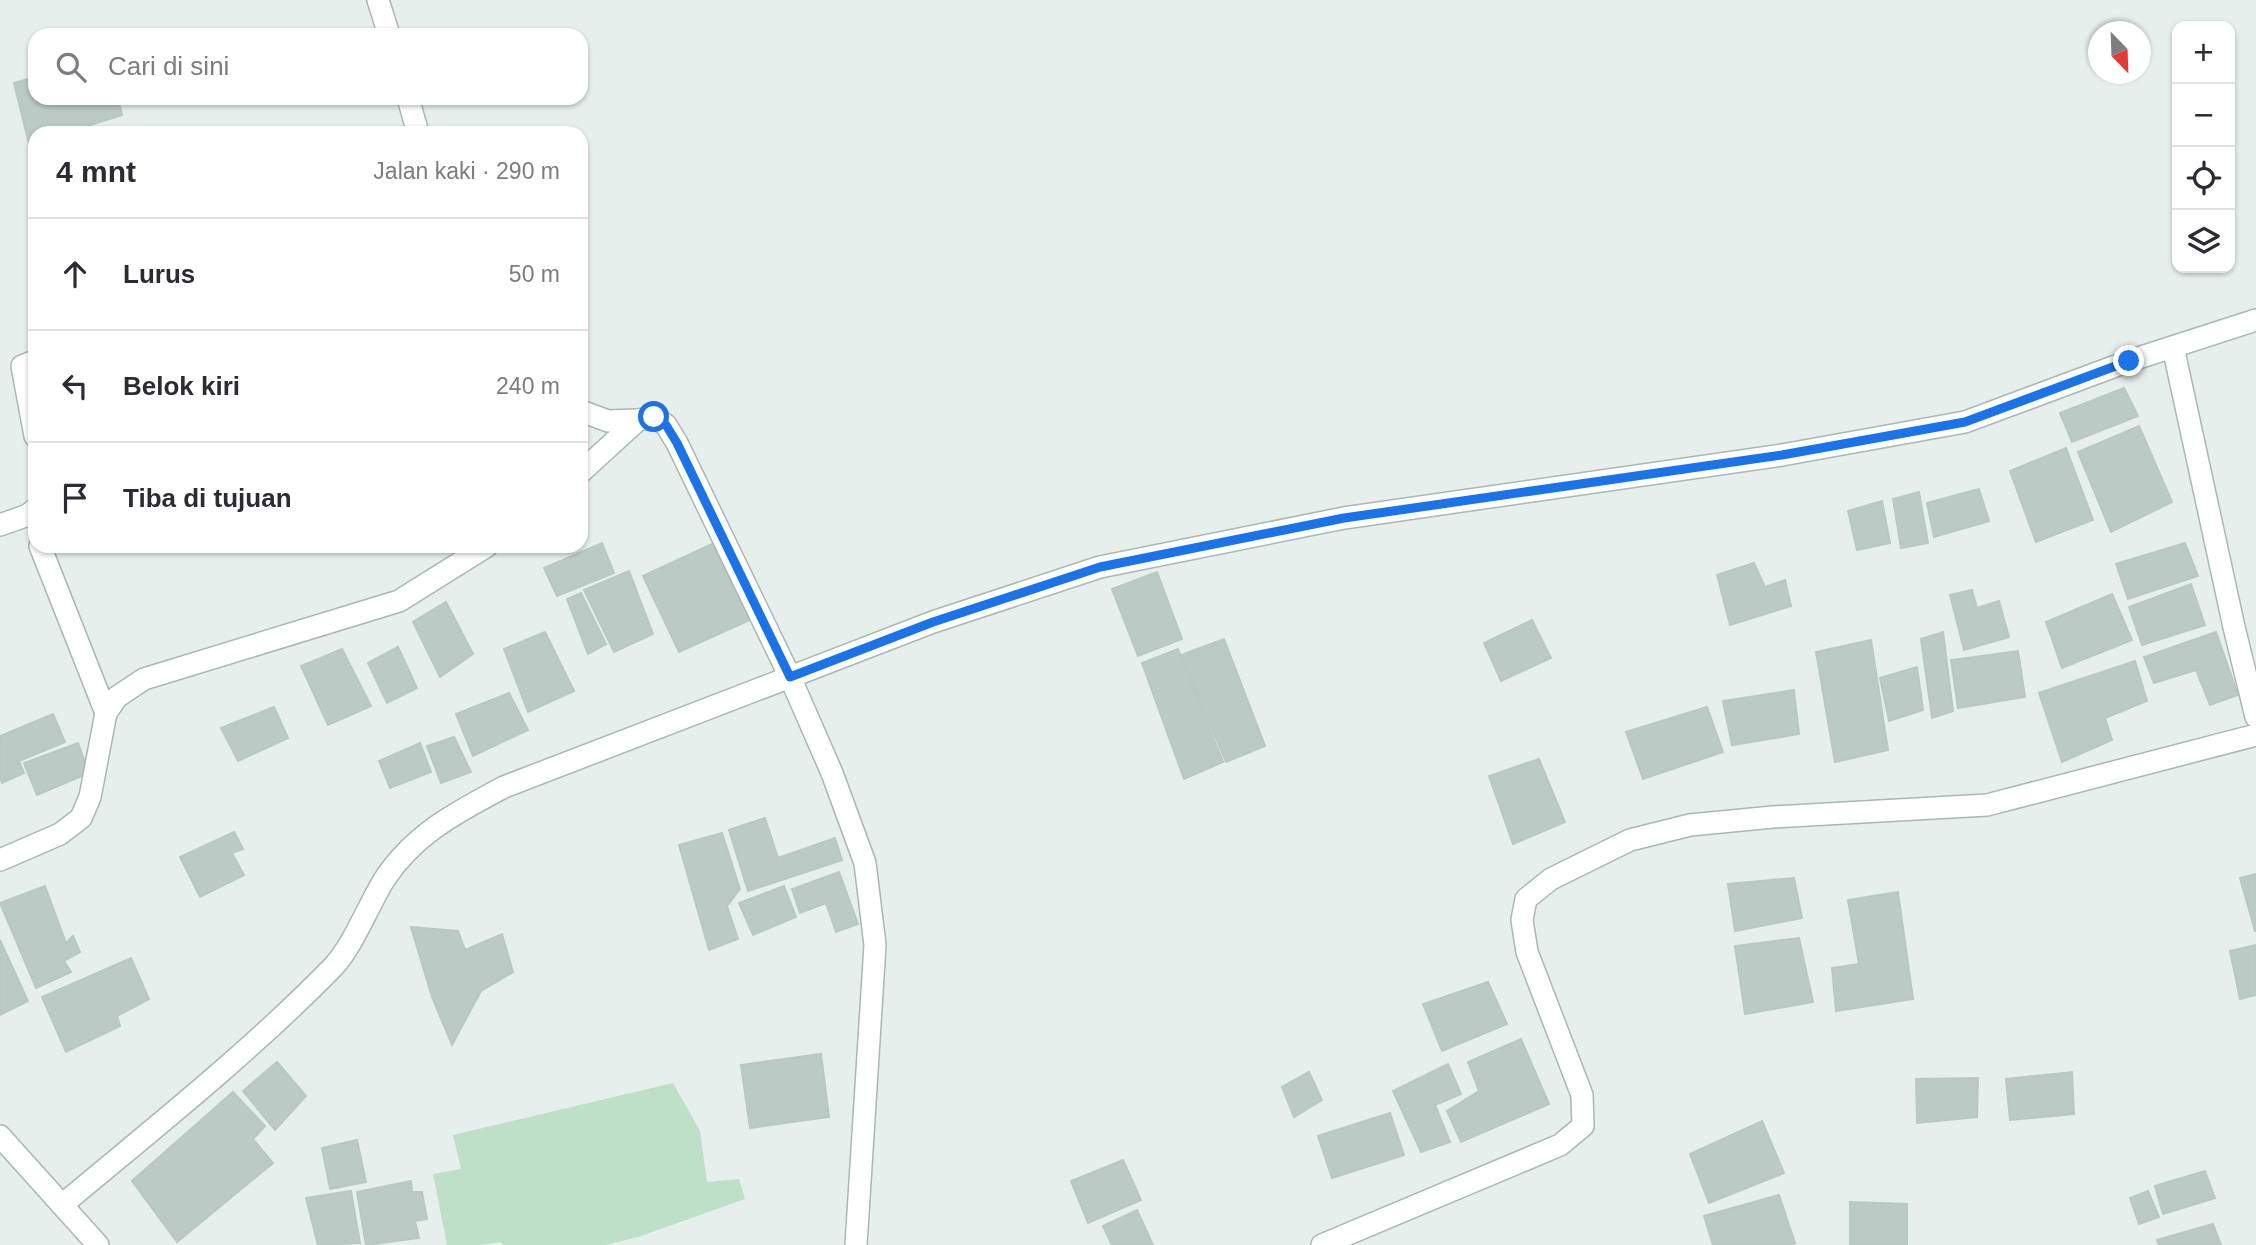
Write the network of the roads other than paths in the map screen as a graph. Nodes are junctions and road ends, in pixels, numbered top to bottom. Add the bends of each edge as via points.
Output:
1 (378, 0) edge
2 (387, 28) edge
3 (410, 105) edge
4 (416, 126) edge
5 (2256, 320) edge
6 (2173, 347) junction
7 (28, 364) edge
8 (28, 398) edge
9 (588, 414) edge
10 (638, 420) junction
11 (588, 466) edge
12 (28, 520) edge
13 (0, 525) edge
14 (43, 553) edge
15 (476, 553) edge
16 (790, 677) junction
17 (106, 713) junction
18 (2256, 717) edge
19 (2256, 735) edge
20 (0, 860) edge
21 (0, 1136) edge
22 (62, 1205) junction
23 (98, 1245) edge
24 (856, 1245) edge
25 (1322, 1245) edge

1 - 2 street
3 - 4 street
5 - 6 street
6 - 16 street via 1965,422 1782,455 1344,518 1100,567 933,622
6 - 18 street
7 - 8 street via 22,366
9 - 10 street via 608,421
10 - 11 street
10 - 16 street via 654,417 666,425 677,443
12 - 13 street
14 - 17 street
15 - 17 street via 399,601 144,678 117,697
16 - 22 street via 504,787 448,817 408,849 385,879 339,961 302,999
16 - 24 street via 865,863 875,945
17 - 20 street via 90,797 81,818 60,834
19 - 25 street via 1987,805 1690,825 1630,840 1551,879 1526,899 1522,920 1527,952 1582,1095 1583,1126 1560,1145
21 - 22 street
22 - 23 street

